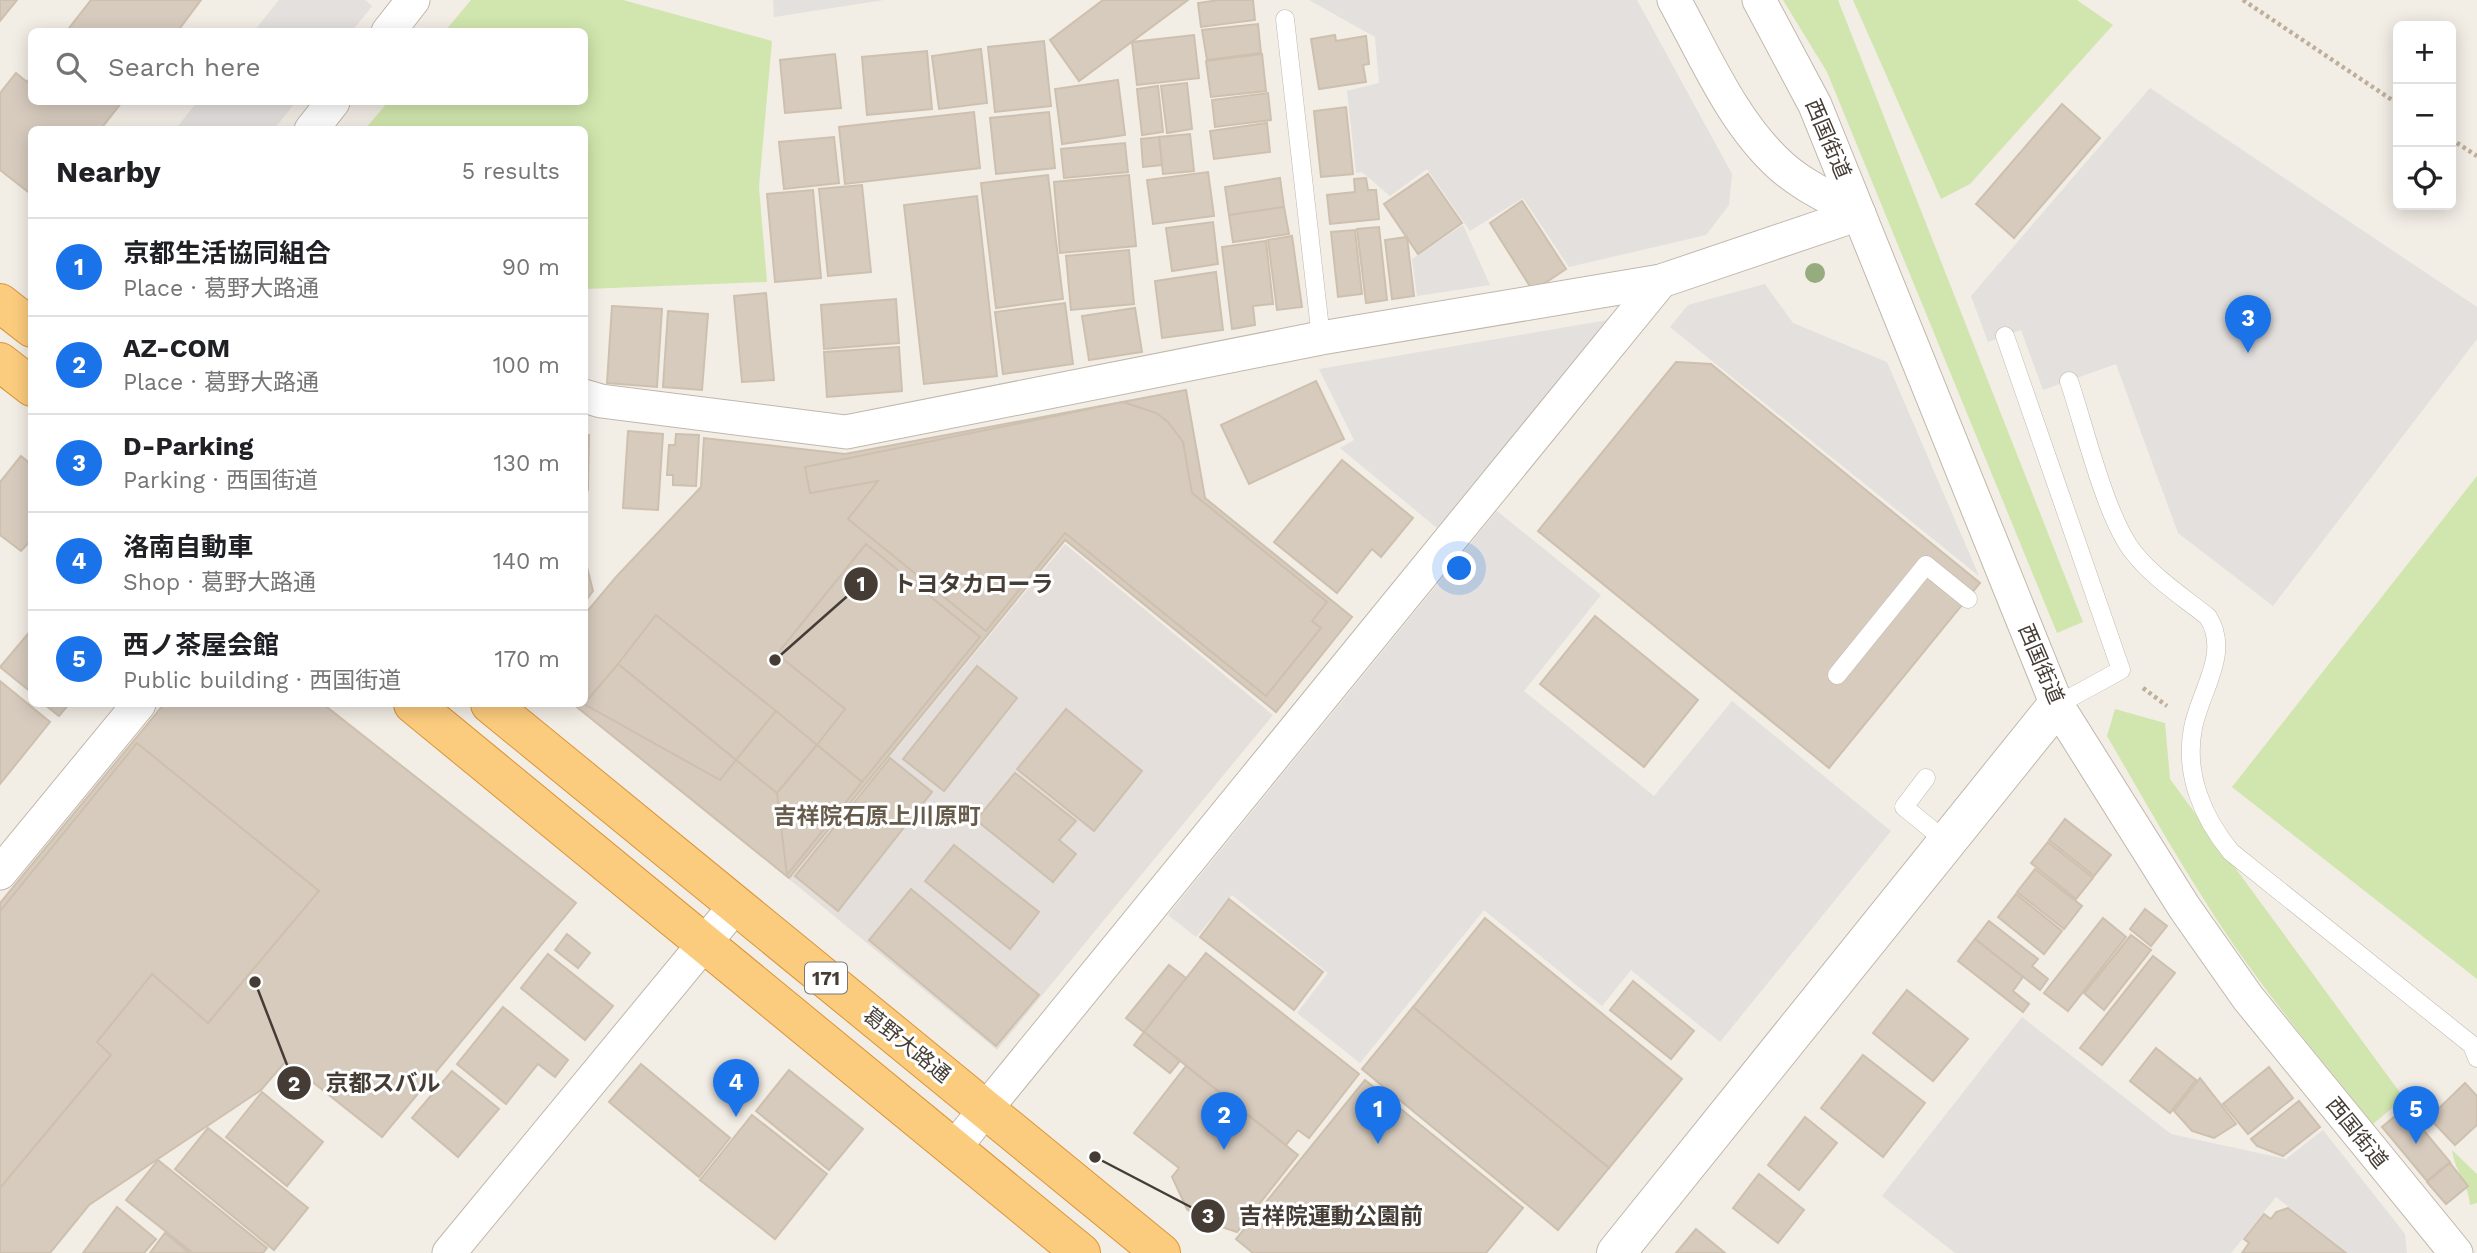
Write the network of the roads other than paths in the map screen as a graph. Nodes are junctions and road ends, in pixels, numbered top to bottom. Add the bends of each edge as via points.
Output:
1 (413, 0) edge
2 (1674, 0) edge
3 (1759, 0) edge
4 (1285, 19) dead end
5 (391, 28) edge
6 (331, 105) edge
7 (314, 126) edge
8 (1858, 214) junction
9 (1661, 281) junction
10 (0, 303) edge
11 (28, 325) edge
12 (2005, 336) dead end
13 (1321, 338) junction
14 (0, 362) edge
15 (2069, 381) dead end
16 (28, 384) edge
17 (588, 397) edge
18 (1968, 599) dead end
19 (1837, 675) dead end
20 (2057, 705) junction
21 (137, 707) edge
22 (417, 707) edge
23 (494, 707) edge
24 (1926, 778) dead end
25 (1947, 842) junction
26 (0, 873) edge
27 (736, 905) junction
28 (703, 944) junction
29 (2477, 1058) edge
30 (986, 1110) junction
31 (954, 1148) junction
32 (2454, 1252) edge
33 (449, 1253) edge
34 (1081, 1253) edge
35 (1161, 1253) edge
36 (1616, 1253) edge

1 - 5 street
2 - 8 street via 1762,148 1800,181
3 - 8 street, 西国街道 via 1815,105
4 - 13 lane
6 - 7 street
8 - 9 street
8 - 20 street, 西国街道
9 - 13 street
9 - 30 street
10 - 11 highway
12 - 20 lane via 2121,670
13 - 17 street via 846,432
14 - 16 highway
15 - 29 lane via 2124,538 2144,565 2208,617 2218,638 2218,652 2190,743 2204,815 2231,852 2472,1045
18 - 19 lane via 1926,565
20 - 25 street
20 - 32 street, 西国街道 via 2184,907 2248,998
21 - 26 street
22 - 28 highway, 171
23 - 27 highway, 葛野大路通 / 171
24 - 25 lane via 1904,807
25 - 36 street
27 - 28 street
27 - 30 highway, 葛野大路通 / 171
28 - 31 highway, 171
28 - 33 street
30 - 31 street
30 - 35 highway, 葛野大路通 / 171
31 - 34 highway, 171

